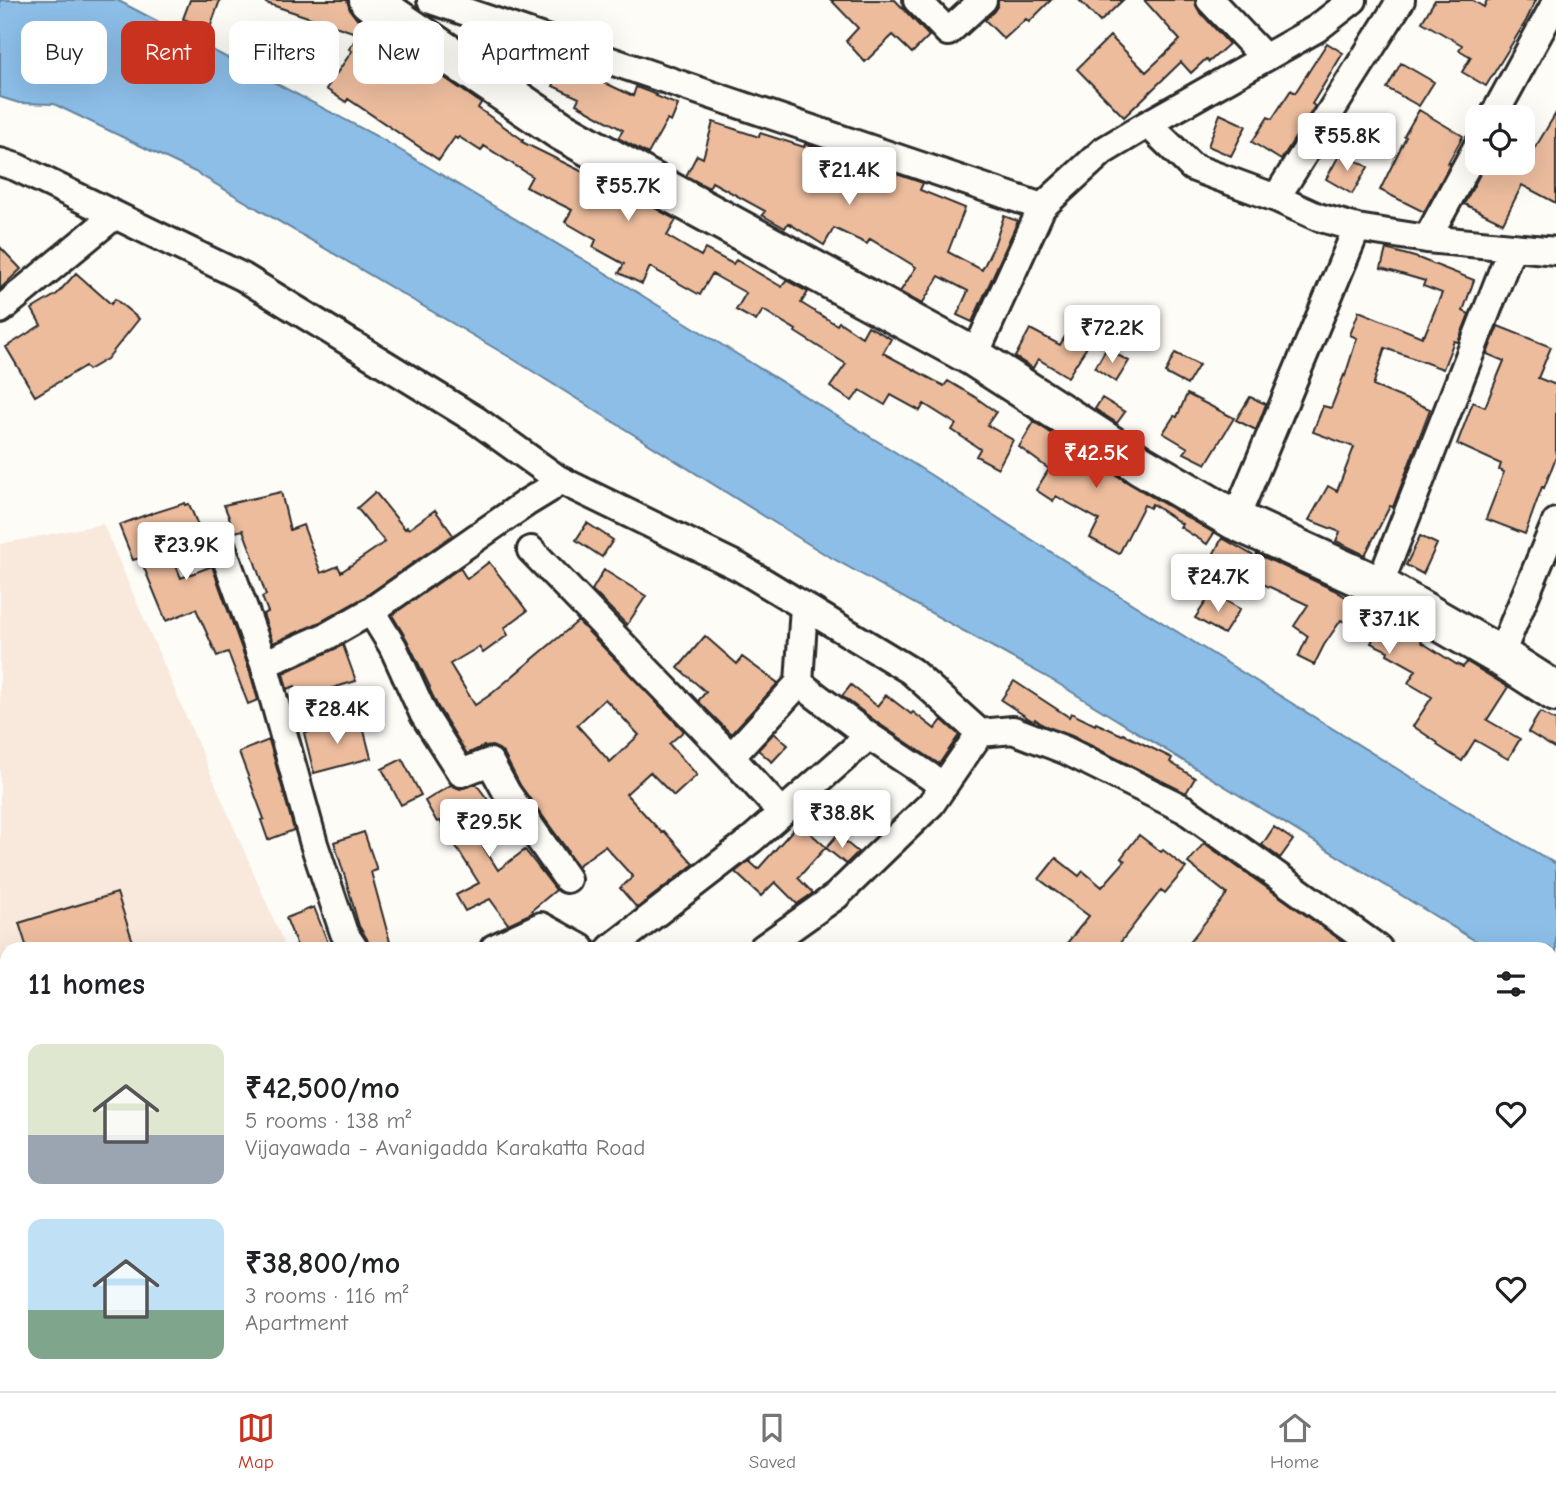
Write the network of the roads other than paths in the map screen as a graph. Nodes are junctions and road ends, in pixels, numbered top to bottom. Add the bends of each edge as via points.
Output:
1 (369, 0) edge
2 (431, 0) edge
3 (917, 0) edge
4 (983, 0) edge
5 (1210, 0) edge
6 (1401, 0) edge
7 (1347, 2) edge
8 (1556, 2) edge
9 (1265, 58) junction
10 (1500, 105) edge
11 (1148, 124) junction
12 (0, 162) edge
13 (1465, 169) edge
14 (1276, 198) junction
15 (1042, 208) junction
16 (115, 215) junction
17 (1357, 228) junction
18 (1427, 239) junction
19 (1512, 247) junction
20 (1555, 249) edge
21 (0, 310) edge
22 (974, 357) junction
23 (558, 479) junction
24 (1235, 520) junction
25 (1556, 522) edge
26 (222, 547) dead end
27 (531, 550) dead end
28 (1378, 586) junction
29 (804, 606) junction
30 (371, 611) junction
31 (1500, 656) junction
32 (264, 664) junction
33 (799, 683) junction
34 (1556, 692) edge
35 (980, 733) junction
36 (869, 736) junction
37 (732, 757) junction
38 (944, 786) junction
39 (782, 813) junction
40 (567, 879) dead end
41 (350, 942) edge
42 (507, 942) edge
43 (569, 942) edge
44 (619, 942) edge
45 (771, 942) edge
46 (1370, 942) edge

1 - 22 main road via 560,130
2 - 15 street
3 - 4 street via 948,32
5 - 9 street
6 - 14 street
7 - 9 street via 1316,29
8 - 10 street
9 - 11 street
11 - 14 street via 1192,167
11 - 15 street via 1103,151
12 - 16 street
13 - 18 street
14 - 17 street
15 - 22 street
16 - 21 street
16 - 23 street via 243,277 476,420
17 - 18 street
17 - 24 street
18 - 19 street
19 - 20 street
19 - 28 street
22 - 24 main road
23 - 29 street via 739,566
23 - 30 street via 550,489
24 - 28 main road
25 - 31 street
26 - 32 street
27 - 37 street
28 - 31 main road
29 - 33 street
29 - 35 street via 911,671
30 - 32 street
30 - 40 street via 424,715 461,773 490,762
31 - 34 main road
32 - 41 street via 314,844
33 - 36 street
33 - 37 street
35 - 38 street
35 - 46 street via 1013,730 1065,750 1184,810
36 - 38 street
36 - 39 street
37 - 39 street
38 - 45 street via 836,896
39 - 44 street
42 - 43 street via 541,926

